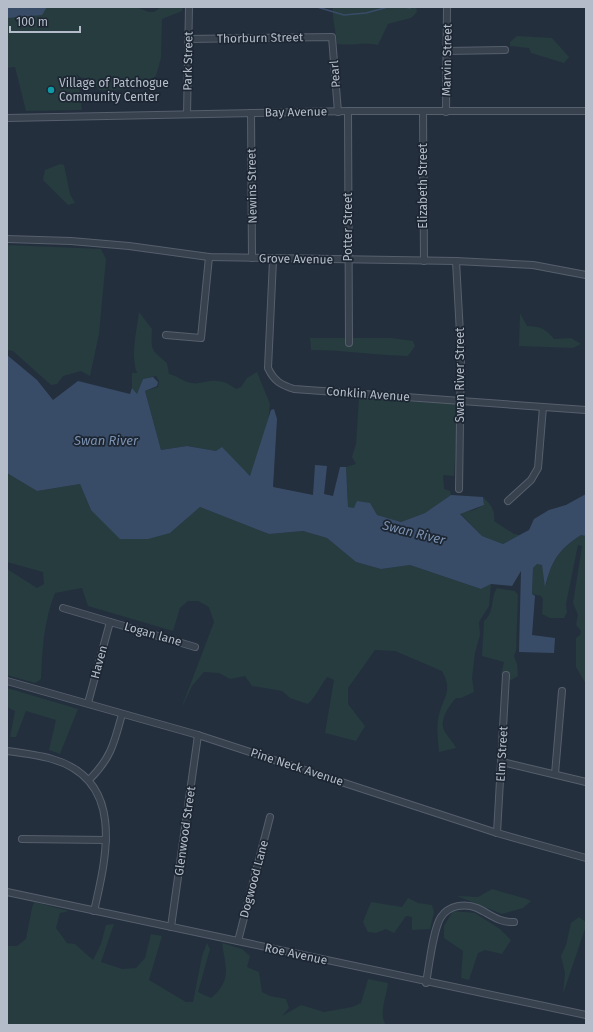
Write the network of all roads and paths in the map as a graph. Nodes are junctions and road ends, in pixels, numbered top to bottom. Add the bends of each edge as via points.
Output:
1 (189, 7) edge
2 (447, 7) edge
3 (332, 37) joint
4 (188, 39) junction
5 (504, 50) dead end
6 (446, 51) junction
7 (348, 111) junction
8 (586, 111) edge
9 (338, 112) junction
10 (423, 112) junction
11 (446, 112) junction
12 (251, 113) junction
13 (187, 114) junction
14 (7, 118) edge
15 (7, 239) edge
16 (209, 257) junction
17 (252, 258) junction
18 (273, 260) junction
19 (348, 260) junction
20 (424, 261) junction
21 (456, 261) junction
22 (586, 275) edge
23 (166, 335) dead end
24 (349, 343) dead end
25 (461, 400) junction
26 (543, 408) junction
27 (586, 410) edge
28 (459, 489) dead end
29 (508, 501) dead end
30 (63, 608) dead end
31 (110, 622) junction
32 (195, 647) dead end
33 (506, 675) dead end
34 (7, 681) edge
35 (562, 691) dead end
36 (88, 703) junction
37 (122, 714) junction
38 (198, 735) junction
39 (7, 751) edge
40 (502, 762) junction
41 (555, 774) junction
42 (89, 780) junction
43 (586, 782) edge
44 (270, 817) dead end
45 (497, 833) junction
46 (22, 839) dead end
47 (106, 840) junction
48 (586, 858) edge
49 (7, 892) edge
50 (94, 911) junction
51 (514, 922) dead end
52 (171, 927) junction
53 (238, 941) junction
54 (426, 983) junction
55 (586, 1016) edge

1 - 4 street, Park Street
2 - 6 street, Marvin Street
3 - 4 street, Thorburn Street
3 - 9 street, Pearl
4 - 13 street, Park Street
5 - 6 street
6 - 11 street, Marvin Street
7 - 9 street, Bay Avenue
7 - 10 street, Bay Avenue
7 - 19 street, Potter Street
8 - 11 street, Bay Avenue
9 - 12 street, Bay Avenue
10 - 11 street, Bay Avenue
10 - 20 street, Elizabeth Street
12 - 13 street, Bay Avenue
12 - 17 street, Newins Street
13 - 14 street, Bay Avenue
15 - 16 street, Grove Avenue via 129,246
16 - 17 street, Grove Avenue
16 - 23 street via 202,338
17 - 18 street, Grove Avenue
18 - 19 street, Grove Avenue
18 - 25 street, Conklin Avenue via 268,368 282,386 294,389
19 - 20 street, Grove Avenue
19 - 24 street, Potter Street
20 - 21 street, Grove Avenue
21 - 22 street, Grove Avenue via 536,265
21 - 25 street, Swan River Street
25 - 26 street, Conklin Avenue
25 - 28 street, Swan River Street
26 - 27 street, Conklin Avenue
26 - 29 street via 538,468 531,480
30 - 31 street, Logan lane
31 - 32 street, Logan lane
31 - 36 street, Haven
33 - 40 street, Elm Street
34 - 36 street, Pine Neck Avenue
35 - 41 street
36 - 37 street, Pine Neck Avenue
37 - 38 street, Pine Neck Avenue
37 - 42 street via 110,754
38 - 45 street, Pine Neck Avenue
38 - 52 street, Glenwood Street
39 - 42 street via 53,760
40 - 41 street
40 - 45 street, Elm Street
41 - 43 street
42 - 47 street via 104,810
44 - 53 street, Dogwood Lane
45 - 48 street, Pine Neck Avenue
46 - 47 street
47 - 50 street via 105,865
49 - 50 street, Roe Avenue
50 - 52 street, Roe Avenue
51 - 54 street via 503,922 470,905 449,910 439,922
52 - 53 street, Roe Avenue
53 - 54 street, Roe Avenue
54 - 55 street, Roe Avenue

